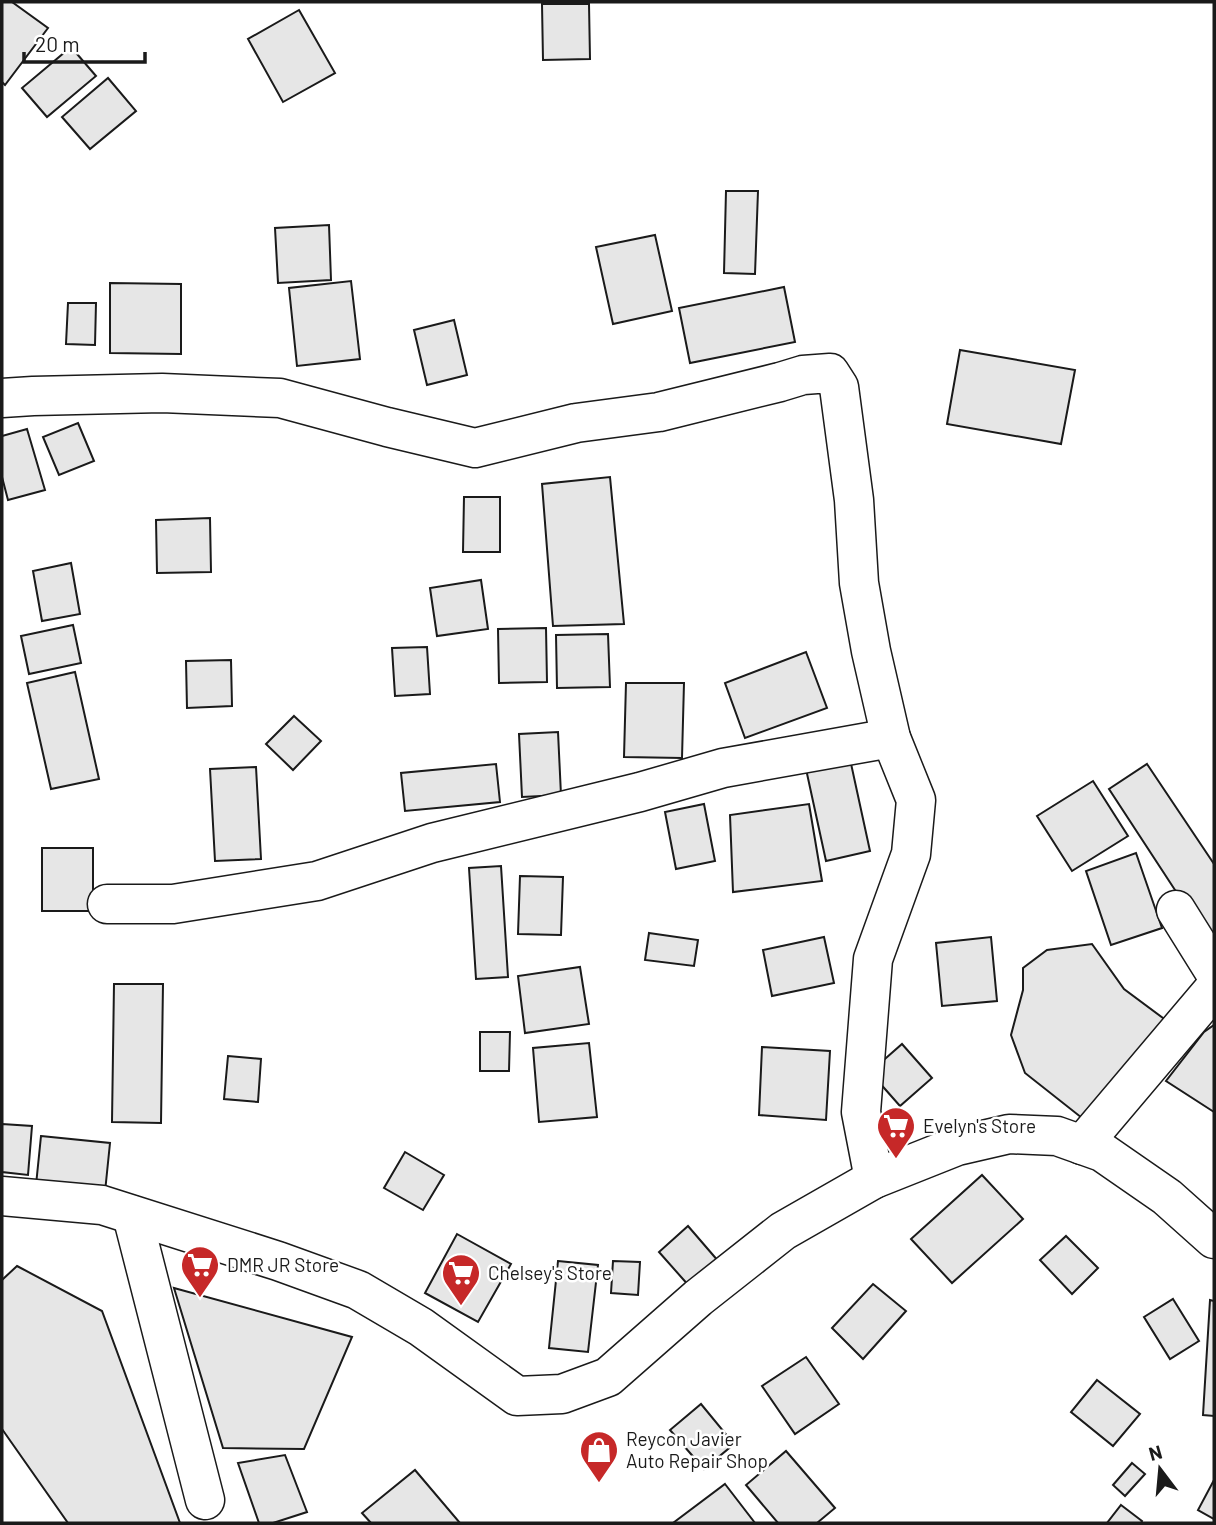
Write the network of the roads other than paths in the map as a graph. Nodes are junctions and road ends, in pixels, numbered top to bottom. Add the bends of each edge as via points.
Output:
1 (2, 398) edge
2 (891, 738) junction
3 (107, 904) dead end
4 (1176, 910) dead end
5 (1214, 971) edge
6 (1214, 989) edge
7 (1082, 1144) junction
8 (874, 1179) junction
9 (2, 1196) edge
10 (142, 1218) junction
11 (1214, 1240) edge
12 (214, 1496) dead end

1 - 2 street via 162,393 280,398 475,447 576,424 659,412 803,375 830,373 839,387 859,583
2 - 3 street via 723,768 432,843 317,880 173,904
2 - 8 street via 916,800 911,854 873,958 861,1112
4 - 5 street
6 - 7 street
7 - 8 street via 1057,1136 1009,1134 957,1146
7 - 11 street via 1102,1152 1167,1197
8 - 10 street via 783,1231 698,1297 608,1377 562,1394 517,1396 421,1327 358,1290
9 - 10 street via 102,1205
10 - 12 street

